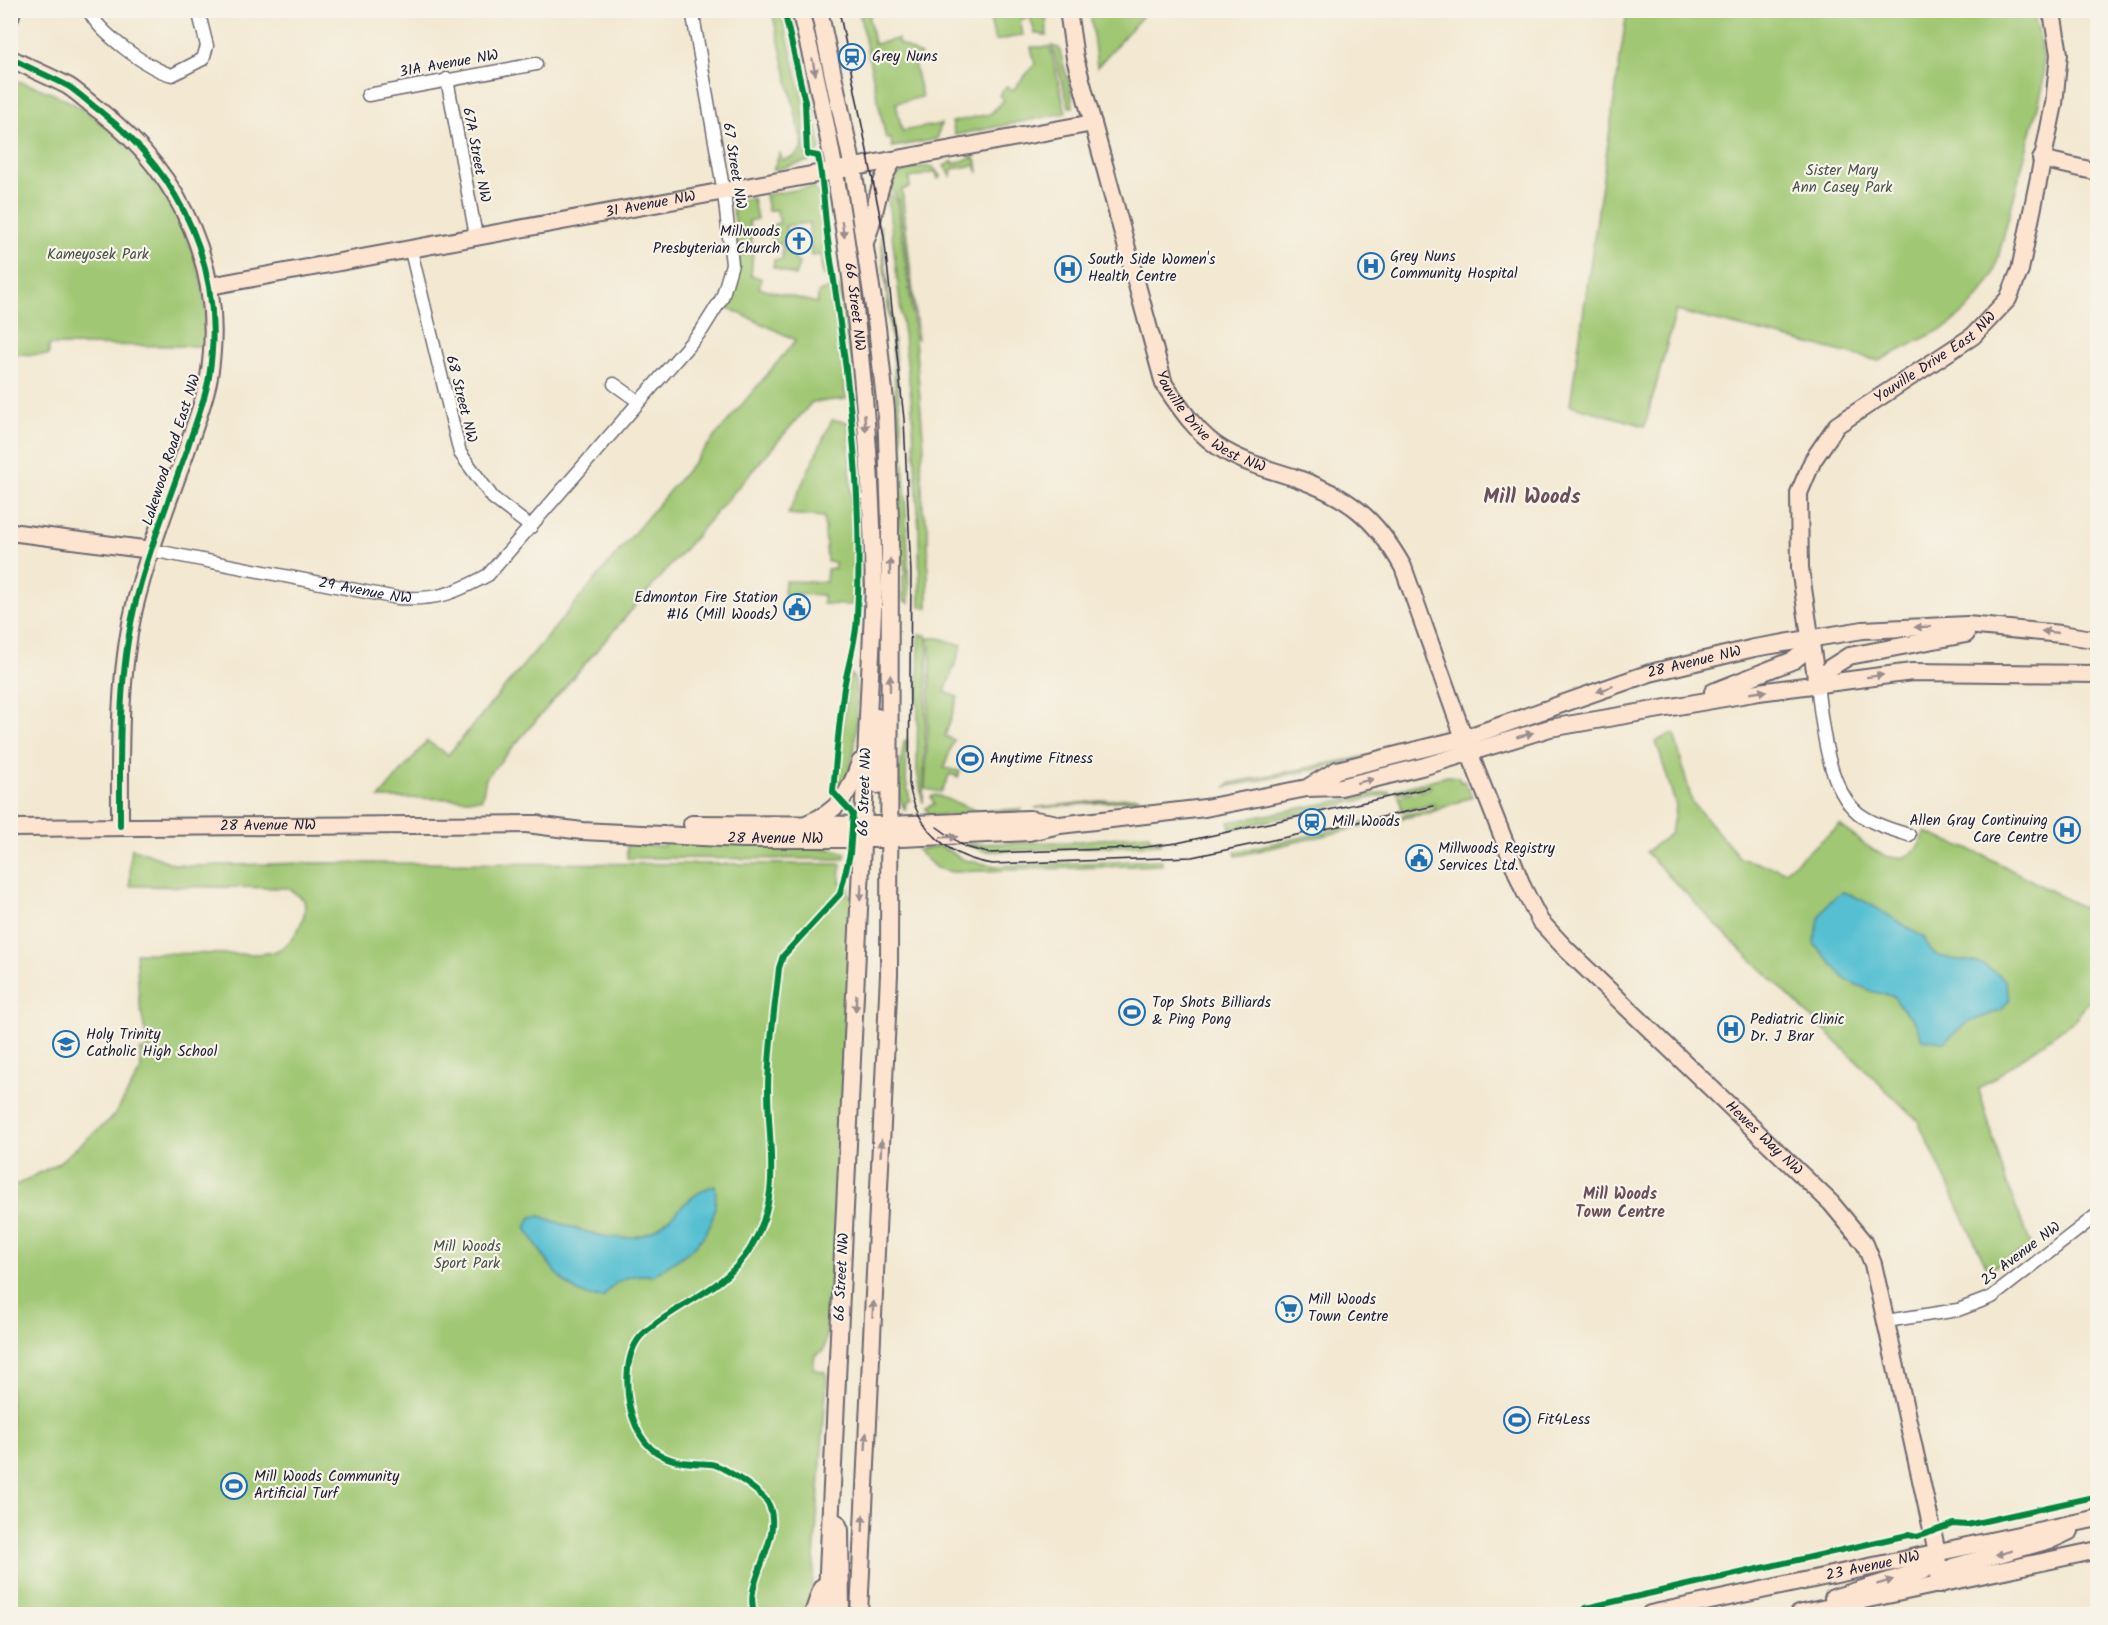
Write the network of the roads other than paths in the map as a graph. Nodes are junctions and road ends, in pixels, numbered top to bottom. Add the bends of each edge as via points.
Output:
1 (12, 10) edge
2 (89, 10) edge
3 (198, 10) edge
4 (692, 10) edge
5 (800, 10) edge
6 (819, 10) edge
7 (1068, 10) edge
8 (2049, 10) edge
9 (10, 18) edge
10 (10, 58) edge
11 (536, 64) dead end
12 (447, 79) junction
13 (368, 95) dead end
14 (1093, 123) junction
15 (2041, 159) junction
16 (894, 160) junction
17 (853, 168) junction
18 (834, 172) junction
19 (2097, 172) edge
20 (724, 193) junction
21 (476, 236) junction
22 (865, 242) junction
23 (411, 251) junction
24 (210, 286) junction
25 (708, 322) joint
26 (614, 384) dead end
27 (638, 401) junction
28 (531, 527) junction
29 (10, 532) edge
30 (151, 550) junction
31 (2002, 628) junction
32 (1812, 638) junction
33 (2097, 640) edge
34 (2097, 674) edge
35 (870, 682) junction
36 (1817, 684) junction
37 (1679, 706) junction
38 (866, 744) junction
39 (1467, 745) junction
40 (527, 824) junction
41 (120, 826) junction
42 (802, 826) junction
43 (10, 828) edge
44 (878, 832) junction
45 (1909, 835) dead end
46 (2097, 1214) edge
47 (1886, 1321) junction
48 (831, 1505) junction
49 (2097, 1518) edge
50 (862, 1546) junction
51 (2097, 1550) edge
52 (1937, 1552) junction
53 (828, 1569) junction
54 (1939, 1585) junction
55 (1780, 1586) junction
56 (813, 1614) edge
57 (826, 1614) edge
58 (841, 1614) edge
59 (859, 1614) edge
60 (871, 1614) edge
61 (1650, 1614) edge
62 (1704, 1614) edge
63 (1790, 1614) edge
64 (1798, 1614) edge

1 - 9 street
2 - 3 street via 100,28 159,72 172,75 203,59 207,47
4 - 20 street, 67 Street NW
5 -> 18 street, 66 Street NW
6 - 17 street, 66 Street NW
7 - 14 street, Youville Drive West NW via 1075,58
8 - 15 street, Youville Drive East NW via 2060,54
10 - 24 street, Lakewood Road East NW via 69,87 123,129 153,160 192,223
11 - 12 street, 31A Avenue NW
12 - 13 street, 31A Avenue NW
12 - 21 street, 67A Street NW
14 - 16 street, 31 Avenue NW
14 - 39 street, Youville Drive West NW via 1164,384 1194,424 1224,451 1331,492 1362,511 1385,535 1403,567
15 - 19 street
15 - 32 street, Youville Drive East NW via 2020,270 2008,299 1973,336 1837,424 1814,460 1799,493 1798,528 1800,568
16 - 17 street, 31 Avenue NW
16 - 22 street via 879,186 874,222
17 - 18 street, 31 Avenue NW
17 - 22 street, 66 Street NW
18 - 20 street, 31 Avenue NW
18 -> 35 street, 66 Street NW via 851,278 870,484 874,589
20 - 21 street, 31 Avenue NW
20 - 25 street, 67 Street NW via 732,264 722,298
21 - 23 street, 31 Avenue NW
44 -> 22 street, 66 Street NW via 891,561 886,410
23 - 24 street, 31 Avenue NW
23 - 28 street, 68 Street NW via 460,453 493,498
24 - 30 street, Lakewood Road East NW via 209,378
25 - 27 street, 29 Avenue NW
26 - 27 street
27 - 28 street, 29 Avenue NW
28 - 30 street, 29 Avenue NW via 489,575 449,595 420,599 362,592
29 - 30 street, 29 Avenue NW
30 - 41 street, Lakewood Road East NW via 125,656
31 -> 32 street, 28 Avenue NW via 1967,625 1863,630
33 -> 31 street, 28 Avenue NW
31 - 36 street via 1850,656 1830,668
32 - 36 street, Youville Drive East NW
32 - 37 street via 1794,660
32 -> 39 street, 28 Avenue NW via 1661,670
36 -> 34 street, 28 Avenue NW via 1912,672
35 - 38 street, 66 Street NW
35 - 44 street via 877,700
37 -> 36 street, 28 Avenue NW
36 - 45 street via 1829,760 1843,794 1858,813
39 -> 37 street, 28 Avenue NW
38 - 42 street via 842,802
38 - 44 street, 66 Street NW
39 - 44 street, 28 Avenue NW via 1337,770 1307,788 1205,808 1029,832
39 - 47 street, Hewes Way NW via 1540,921 1846,1220 1873,1264
40 - 41 street, 28 Avenue NW
40 - 42 street, 28 Avenue NW
40 - 44 street, 28 Avenue NW via 582,831 742,839
41 - 43 street, 28 Avenue NW
42 - 44 street, 28 Avenue NW
44 -> 48 street, 66 Street NW
50 -> 44 street, 66 Street NW via 884,1069
46 - 47 street, 25 Avenue NW via 1992,1296 1958,1310
47 - 52 street, Hewes Way NW
48 - 53 street, 66 Street NW
48 - 58 street via 840,1530
49 - 52 street, 23 Avenue NW
49 -> 54 street via 2052,1539 1953,1567 1946,1571
50 - 59 street, 66 Street NW
50 - 60 street
51 - 54 street
52 - 54 street, Hewes Way NW
52 - 55 street, 23 Avenue NW
63 -> 52 street via 1922,1571 1934,1563
53 - 56 street
53 - 57 street, 66 Street NW
54 - 64 street
55 - 61 street, 23 Avenue NW
55 - 62 street

